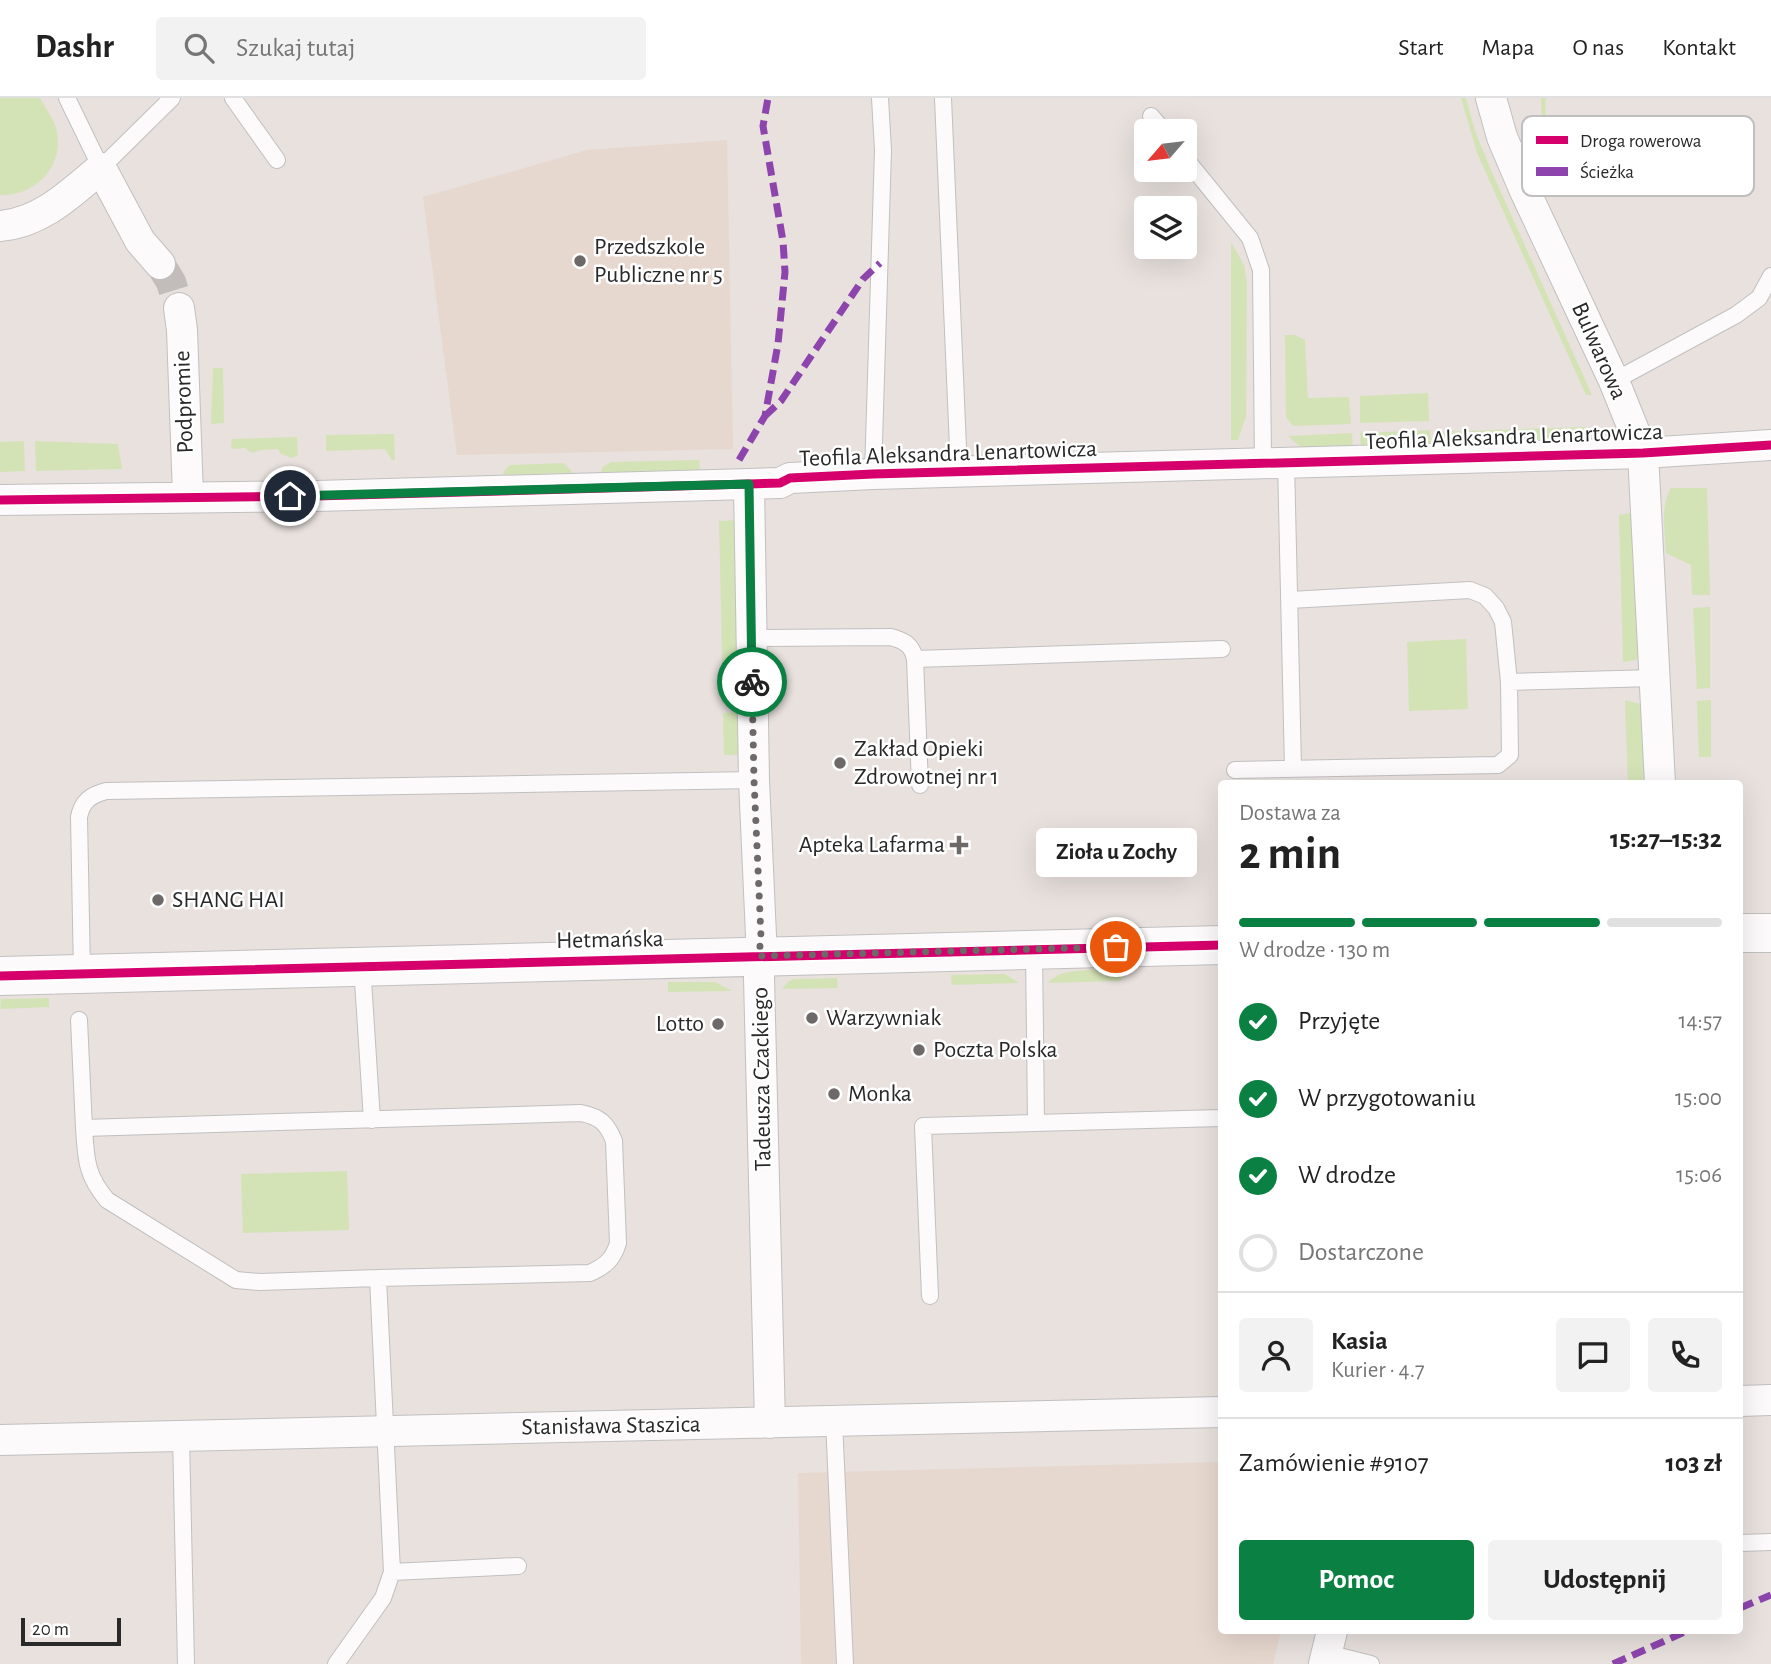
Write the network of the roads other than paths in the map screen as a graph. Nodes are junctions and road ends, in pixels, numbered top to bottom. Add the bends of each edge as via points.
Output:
1 (67, 98) edge
2 (172, 98) edge
3 (233, 98) edge
4 (880, 98) edge
5 (943, 98) edge
6 (1491, 98) edge
7 (1151, 116) dead end
8 (1154, 119) edge
9 (277, 160) dead end
10 (101, 168) junction
11 (1197, 173) edge
12 (1522, 186) edge
13 (1526, 196) edge
14 (0, 226) edge
15 (160, 264) tunnel mouth
16 (1771, 276) edge
17 (179, 308) tunnel mouth
18 (1614, 381) junction
19 (1771, 445) edge
20 (1643, 453) junction
21 (1275, 463) junction
22 (959, 471) junction
23 (873, 474) junction
24 (749, 484) junction
25 (188, 496) junction
26 (0, 500) edge
27 (1290, 600) junction
28 (752, 638) junction
29 (1222, 649) dead end
30 (915, 659) junction
31 (1655, 678) junction
32 (1509, 682) junction
33 (1293, 768) junction
34 (1235, 770) dead end
35 (754, 780) junction
36 (1660, 780) edge
37 (920, 785) dead end
38 (1743, 933) edge
39 (1771, 933) edge
40 (1218, 945) edge
41 (1034, 950) junction
42 (759, 956) junction
43 (362, 965) junction
44 (82, 974) junction
45 (0, 976) edge
46 (79, 1020) dead end
47 (1218, 1118) edge
48 (372, 1120) junction
49 (1036, 1122) junction
50 (84, 1128) junction
51 (378, 1278) junction
52 (930, 1296) dead end
53 (1743, 1401) edge
54 (1771, 1401) edge
55 (1218, 1412) edge
56 (834, 1421) junction
57 (770, 1423) junction
58 (384, 1432) junction
59 (181, 1436) junction
60 (0, 1440) edge
61 (1771, 1542) edge
62 (1743, 1543) edge
63 (518, 1566) dead end
64 (392, 1572) junction
65 (1328, 1649) edge
66 (186, 1664) edge
67 (337, 1664) edge
68 (845, 1664) edge
69 (1371, 1664) edge

1 - 10 lane
2 - 10 lane
3 - 9 lane
4 - 23 lane via 883,150
5 - 22 lane
6 - 12 street, Bulwarowa
7 - 8 lane
10 - 14 street via 53,207 23,222
10 - 15 street via 140,241
11 - 21 lane via 1250,238 1261,270
13 - 18 street, Bulwarowa
16 - 18 lane via 1759,298 1736,315
17 - 25 street, Podpromie
18 - 20 street, Bulwarowa
19 - 20 street, Teofila Aleksandra Lenartowicza
20 - 21 street, Teofila Aleksandra Lenartowicza
20 - 31 street, Bulwarowa
21 - 22 street, Teofila Aleksandra Lenartowicza
21 - 27 lane
22 - 23 street, Teofila Aleksandra Lenartowicza
23 - 24 street, Teofila Aleksandra Lenartowicza
24 - 25 street, Teofila Aleksandra Lenartowicza
24 - 28 street, Tadeusza Czackiego
25 - 26 street, Teofila Aleksandra Lenartowicza
27 - 32 lane via 1471,590 1485,596 1503,622
27 - 33 lane
28 - 30 lane via 891,637 905,641
28 - 35 street, Tadeusza Czackiego
29 - 30 lane
30 - 37 lane
31 - 32 lane
31 - 36 street, Bulwarowa
32 - 33 lane via 1510,755 1498,765
33 - 34 lane
35 - 42 street, Tadeusza Czackiego
35 - 44 lane via 95,794 86,800 79,817
38 - 39 street
40 - 41 street, Hetmańska
41 - 42 street, Hetmańska
41 - 49 lane
42 - 43 street, Hetmańska
42 - 57 street, Tadeusza Czackiego
43 - 44 street, Hetmańska
43 - 48 lane
44 - 45 street, Hetmańska
46 - 50 lane
47 - 49 lane
48 - 50 lane
48 - 51 lane via 581,1113 597,1116 608,1126 615,1152 618,1243 603,1267 590,1273
49 - 52 lane via 923,1126
50 - 51 lane via 87,1168 94,1186 107,1200 236,1280
51 - 58 lane
53 - 54 street
55 - 56 street, Stanisława Staszica
56 - 57 street, Stanisława Staszica
56 - 68 lane
57 - 58 street, Stanisława Staszica
58 - 59 street, Stanisława Staszica
58 - 64 lane
59 - 60 street, Stanisława Staszica
59 - 66 lane
61 - 62 lane
63 - 64 lane
64 - 67 lane via 383,1598
65 - 69 lane

